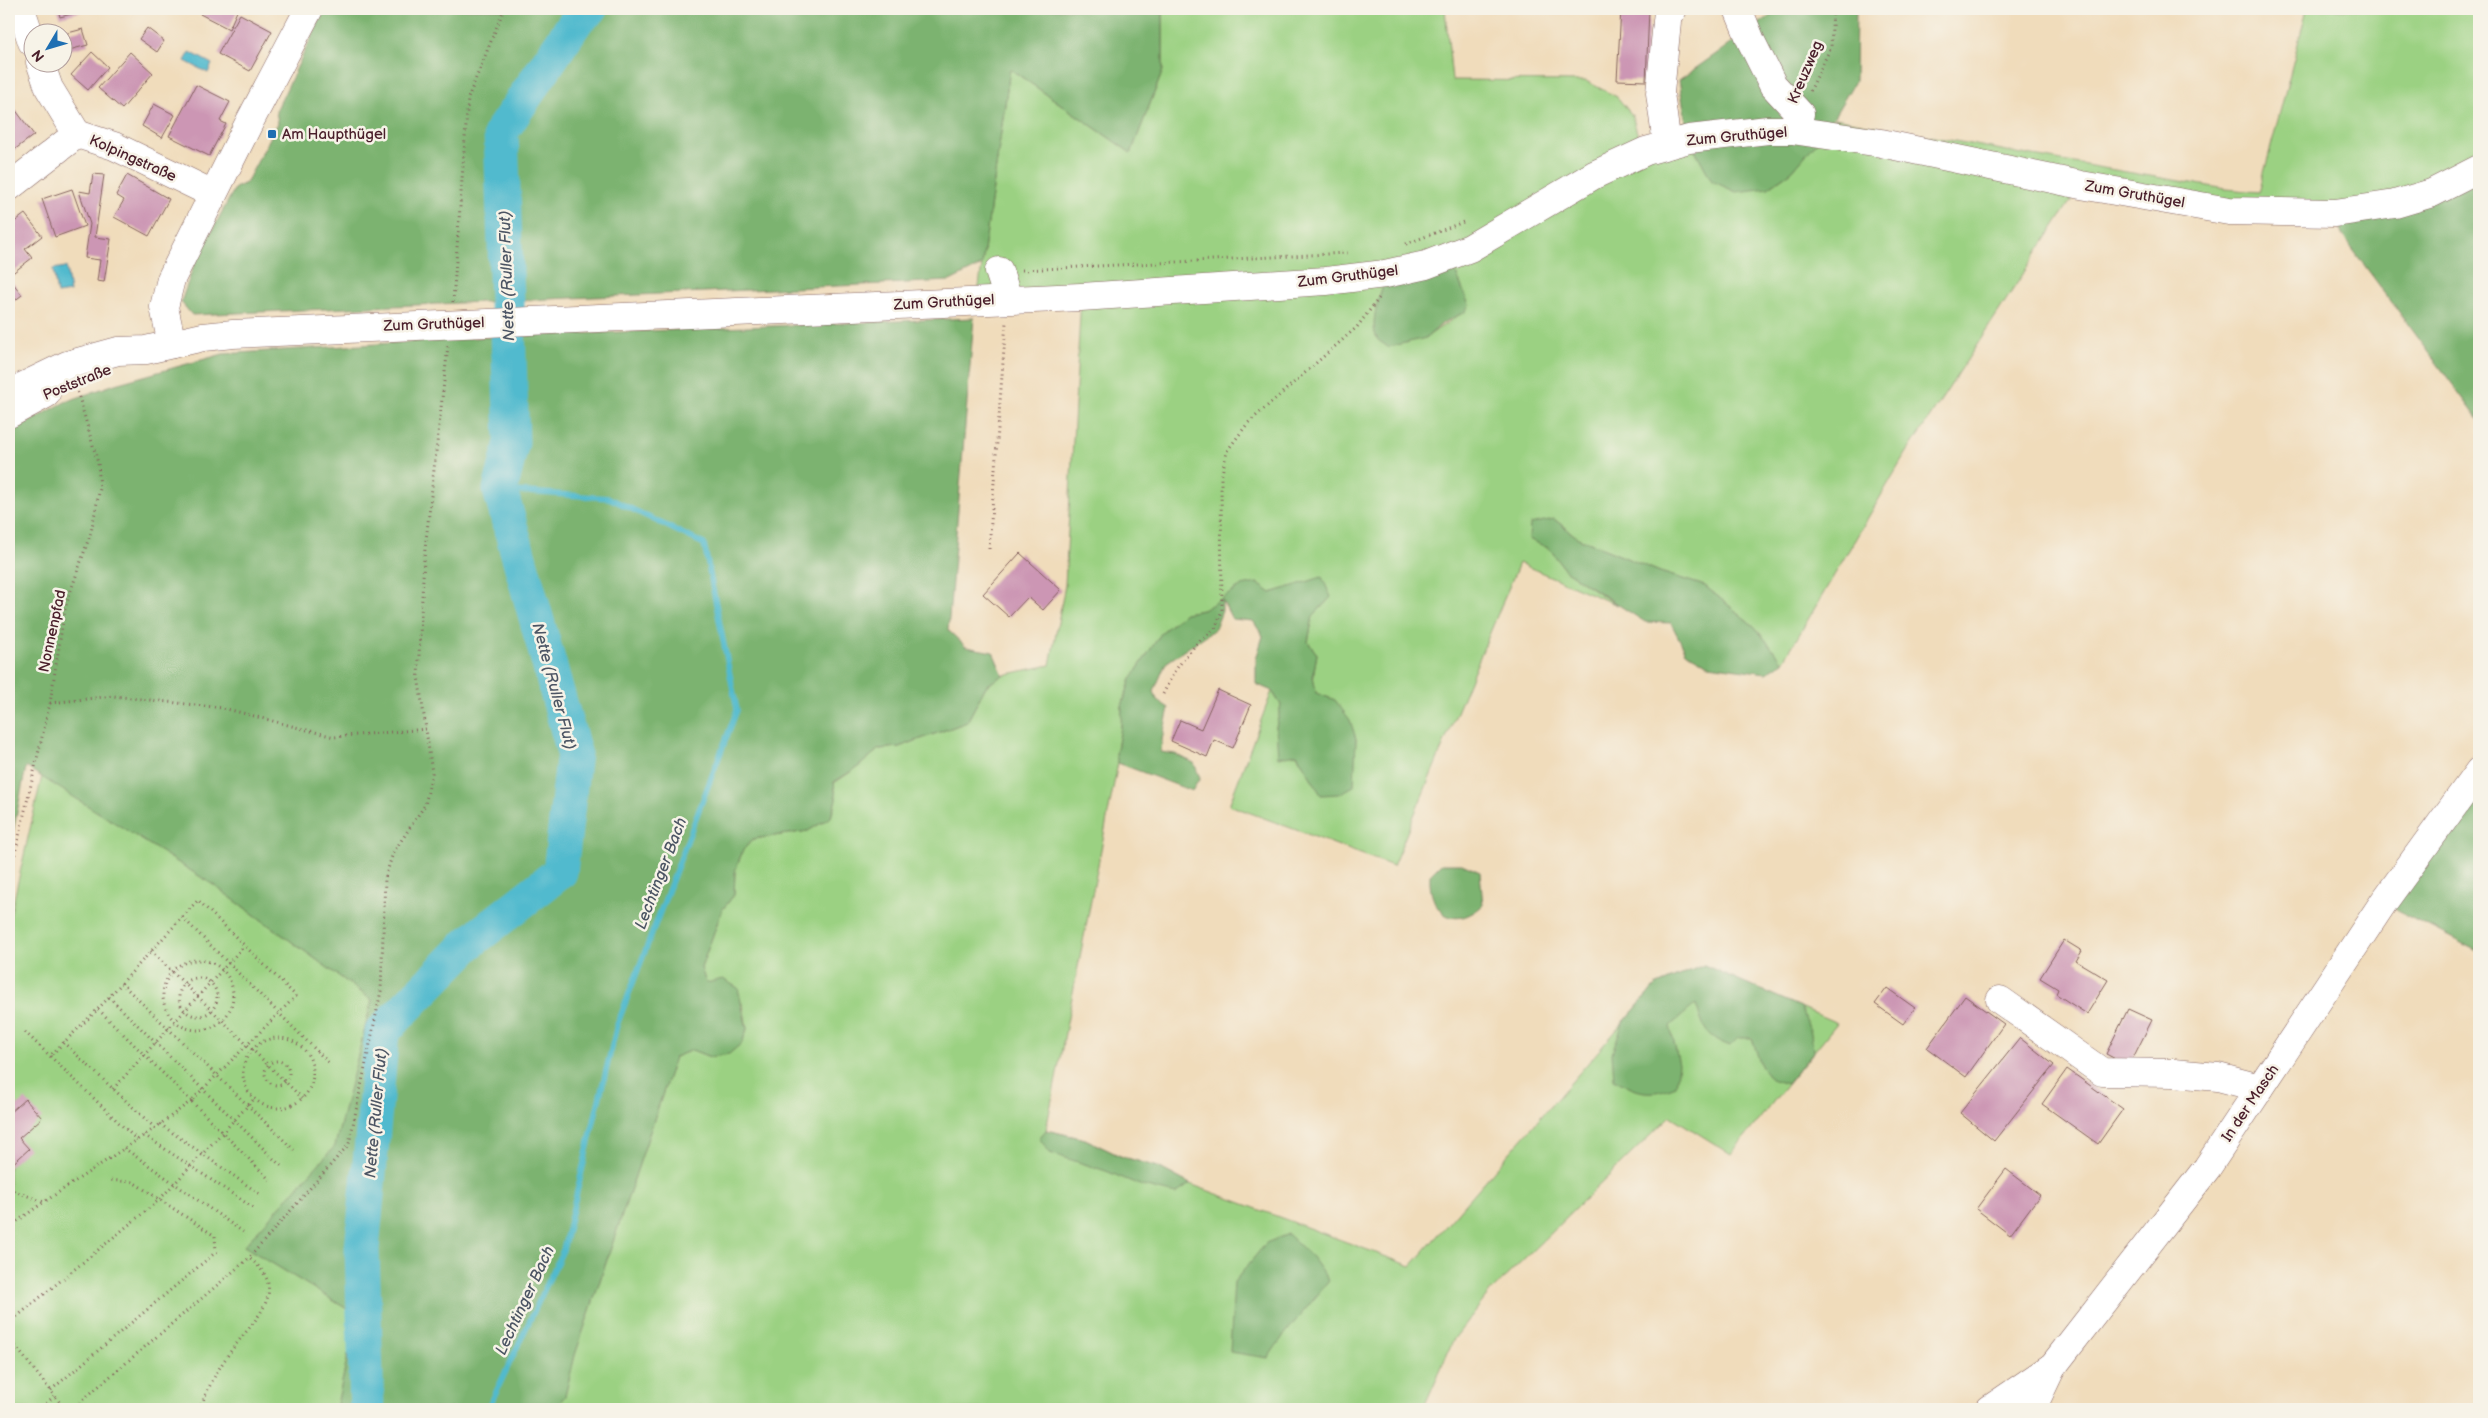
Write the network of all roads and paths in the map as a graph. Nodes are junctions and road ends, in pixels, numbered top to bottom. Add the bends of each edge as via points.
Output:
1 (21, 9) edge
2 (309, 9) edge
3 (504, 9) edge
4 (1673, 9) edge
5 (1738, 9) edge
6 (1833, 9) edge
7 (25, 22) edge
8 (43, 72) edge
9 (1800, 114) joint
10 (77, 134) junction
11 (1667, 145) junction
12 (2479, 169) edge
13 (9, 187) edge
14 (213, 194) junction
15 (1474, 218) dead end
16 (1396, 247) dead end
17 (1350, 253) dead end
18 (1000, 271) joint
19 (1385, 274) junction
20 (1008, 299) junction
21 (450, 324) junction
22 (172, 344) junction
23 (146, 350) junction
24 (77, 390) dead end
25 (9, 393) edge
26 (9, 414) edge
27 (988, 549) dead end
28 (1162, 694) dead end
29 (50, 703) junction
30 (426, 729) junction
31 (2479, 770) edge
32 (9, 853) edge
33 (14, 854) junction
34 (9, 879) edge
35 (182, 917) junction
36 (244, 946) junction
37 (151, 951) junction
38 (228, 964) junction
39 (222, 970) junction
40 (172, 972) junction
41 (210, 982) junction
42 (121, 983) junction
43 (185, 984) junction
44 (198, 996) junction
45 (108, 997) junction
46 (2000, 1000) dead end
47 (98, 1009) junction
48 (185, 1010) junction
49 (212, 1010) junction
50 (278, 1013) junction
51 (222, 1021) junction
52 (174, 1022) junction
53 (168, 1028) junction
54 (24, 1032) dead end
55 (63, 1042) junction
56 (155, 1043) junction
57 (247, 1045) junction
58 (252, 1050) junction
59 (144, 1055) junction
60 (50, 1056) junction
61 (268, 1065) junction
62 (331, 1065) dead end
63 (216, 1075) junction
64 (285, 1083) junction
65 (2260, 1088) junction
66 (113, 1089) junction
67 (202, 1089) junction
68 (302, 1098) junction
69 (254, 1099) junction
70 (190, 1101) junction
71 (248, 1106) junction
72 (234, 1121) junction
73 (160, 1124) junction
74 (155, 1128) junction
75 (222, 1133) junction
76 (144, 1135) junction
77 (137, 1140) junction
78 (124, 1148) junction
79 (294, 1150) dead end
80 (203, 1154) junction
81 (191, 1166) junction
82 (282, 1167) dead end
83 (108, 1180) dead end
84 (270, 1180) dead end
85 (174, 1184) junction
86 (9, 1189) edge
87 (261, 1195) dead end
88 (159, 1200) junction
89 (44, 1202) junction
90 (255, 1209) dead end
91 (9, 1227) edge
92 (243, 1232) dead end
93 (249, 1258) junction
94 (9, 1324) edge
95 (9, 1338) edge
96 (2053, 1366) junction
97 (51, 1390) junction
98 (55, 1396) junction
99 (38, 1409) edge
100 (65, 1409) edge
101 (72, 1409) edge
102 (200, 1409) edge
103 (1990, 1409) edge
104 (2032, 1409) edge

1 - 7 street
2 - 14 street
3 - 21 path via 468,98
4 - 11 street via 1668,11 1660,93
5 - 9 street via 1751,42 1774,84
6 - 9 path, Kreuzweg via 1831,47
8 - 10 street via 49,88
10 - 13 street, Kolpingstraße
10 - 14 street, Kolpingstraße via 114,146
11 - 12 street, Zum Gruthügel via 1697,138 1792,130 2230,211 2335,213 2395,204 2432,193
11 - 19 street, Zum Gruthügel via 1646,151 1594,176 1470,248 1426,265
14 - 22 street via 166,294 164,307
15 - 16 path
17 - 18 path
18 - 20 street
19 - 20 street, Zum Gruthügel via 1326,281
19 - 28 path via 1377,303 1357,328 1248,424 1227,451 1221,478 1222,612 1215,629 1186,656
20 - 21 street, Zum Gruthügel
20 - 27 path
21 - 22 street, Zum Gruthügel via 233,334
21 - 30 path via 424,558 418,676
22 - 23 street, Poststraße
23 - 25 street, Poststraße via 118,351 67,365
23 - 26 street, Poststraße via 122,364 45,394
24 - 29 path, Nonnenpfad via 98,463 100,488 91,532 65,608
29 - 30 path via 113,696 223,708 334,737
29 - 33 path, Nonnenpfad
30 - 93 path via 432,773 425,805 393,853 385,878 381,991 349,1144
31 - 65 street, In der Masch via 2383,903
32 - 33 path
33 - 34 path, Nonnenpfad
35 - 36 path via 198,900
35 - 37 path
35 - 38 path
36 - 38 path
36 - 50 path via 296,996
37 - 40 path
37 - 42 path
38 - 39 path
38 - 50 path
39 - 40 path via 200,960 181,965
39 - 41 path
39 - 51 path via 230,980 233,997 232,1006
40 - 43 path
40 - 52 path via 163,996 164,1006
41 - 43 path via 196,978
41 - 44 path
41 - 49 path via 217,996
42 - 45 path
42 - 53 path
43 - 44 path
43 - 48 path via 180,995
44 - 48 path
44 - 49 path
45 - 47 path
45 - 56 path
46 - 65 street via 2102,1072 2218,1077
47 - 55 path
47 - 59 path
48 - 49 path via 198,1016
48 - 52 path
49 - 51 path
50 - 57 path
50 - 62 path
51 - 52 path via 199,1031
51 - 57 path
52 - 53 path
53 - 56 path
53 - 63 path
54 - 60 path
55 - 60 path
55 - 66 path
56 - 59 path
56 - 67 path
57 - 58 path
57 - 63 path
58 - 61 path
58 - 68 path via 266,1040 278,1038 290,1039 300,1045 310,1060 313,1077
58 - 69 path via 244,1065 243,1076
59 - 66 path
59 - 70 path
60 - 77 path
61 - 64 path
61 - 64 path via 265,1072 270,1083 278,1086
61 - 64 path via 275,1061 286,1065 289,1072
63 - 67 path
63 - 71 path
64 - 68 path
65 - 96 street, In der Masch via 2207,1168
66 - 74 path
67 - 70 path
67 - 72 path
68 - 69 path via 282,1108
69 - 71 path
70 - 73 path
70 - 75 path
71 - 72 path
71 - 79 path
72 - 75 path
72 - 82 path
73 - 74 path
73 - 80 path
74 - 76 path
75 - 80 path
75 - 84 path
76 - 77 path
76 - 81 path
77 - 78 path
78 - 85 path
78 - 89 path
80 - 81 path
80 - 87 path
81 - 85 path
81 - 90 path
83 - 88 path via 133,1182
85 - 88 path
85 - 92 path
86 - 89 path
88 - 94 path
88 - 97 path via 215,1236 216,1252
89 - 91 path
93 - 101 path
93 - 102 path via 260,1266 266,1277 269,1293 265,1308 230,1352 204,1396
95 - 97 path
96 - 103 street, In der Masch
96 - 104 street
97 - 98 path
98 - 99 path
98 - 100 path

